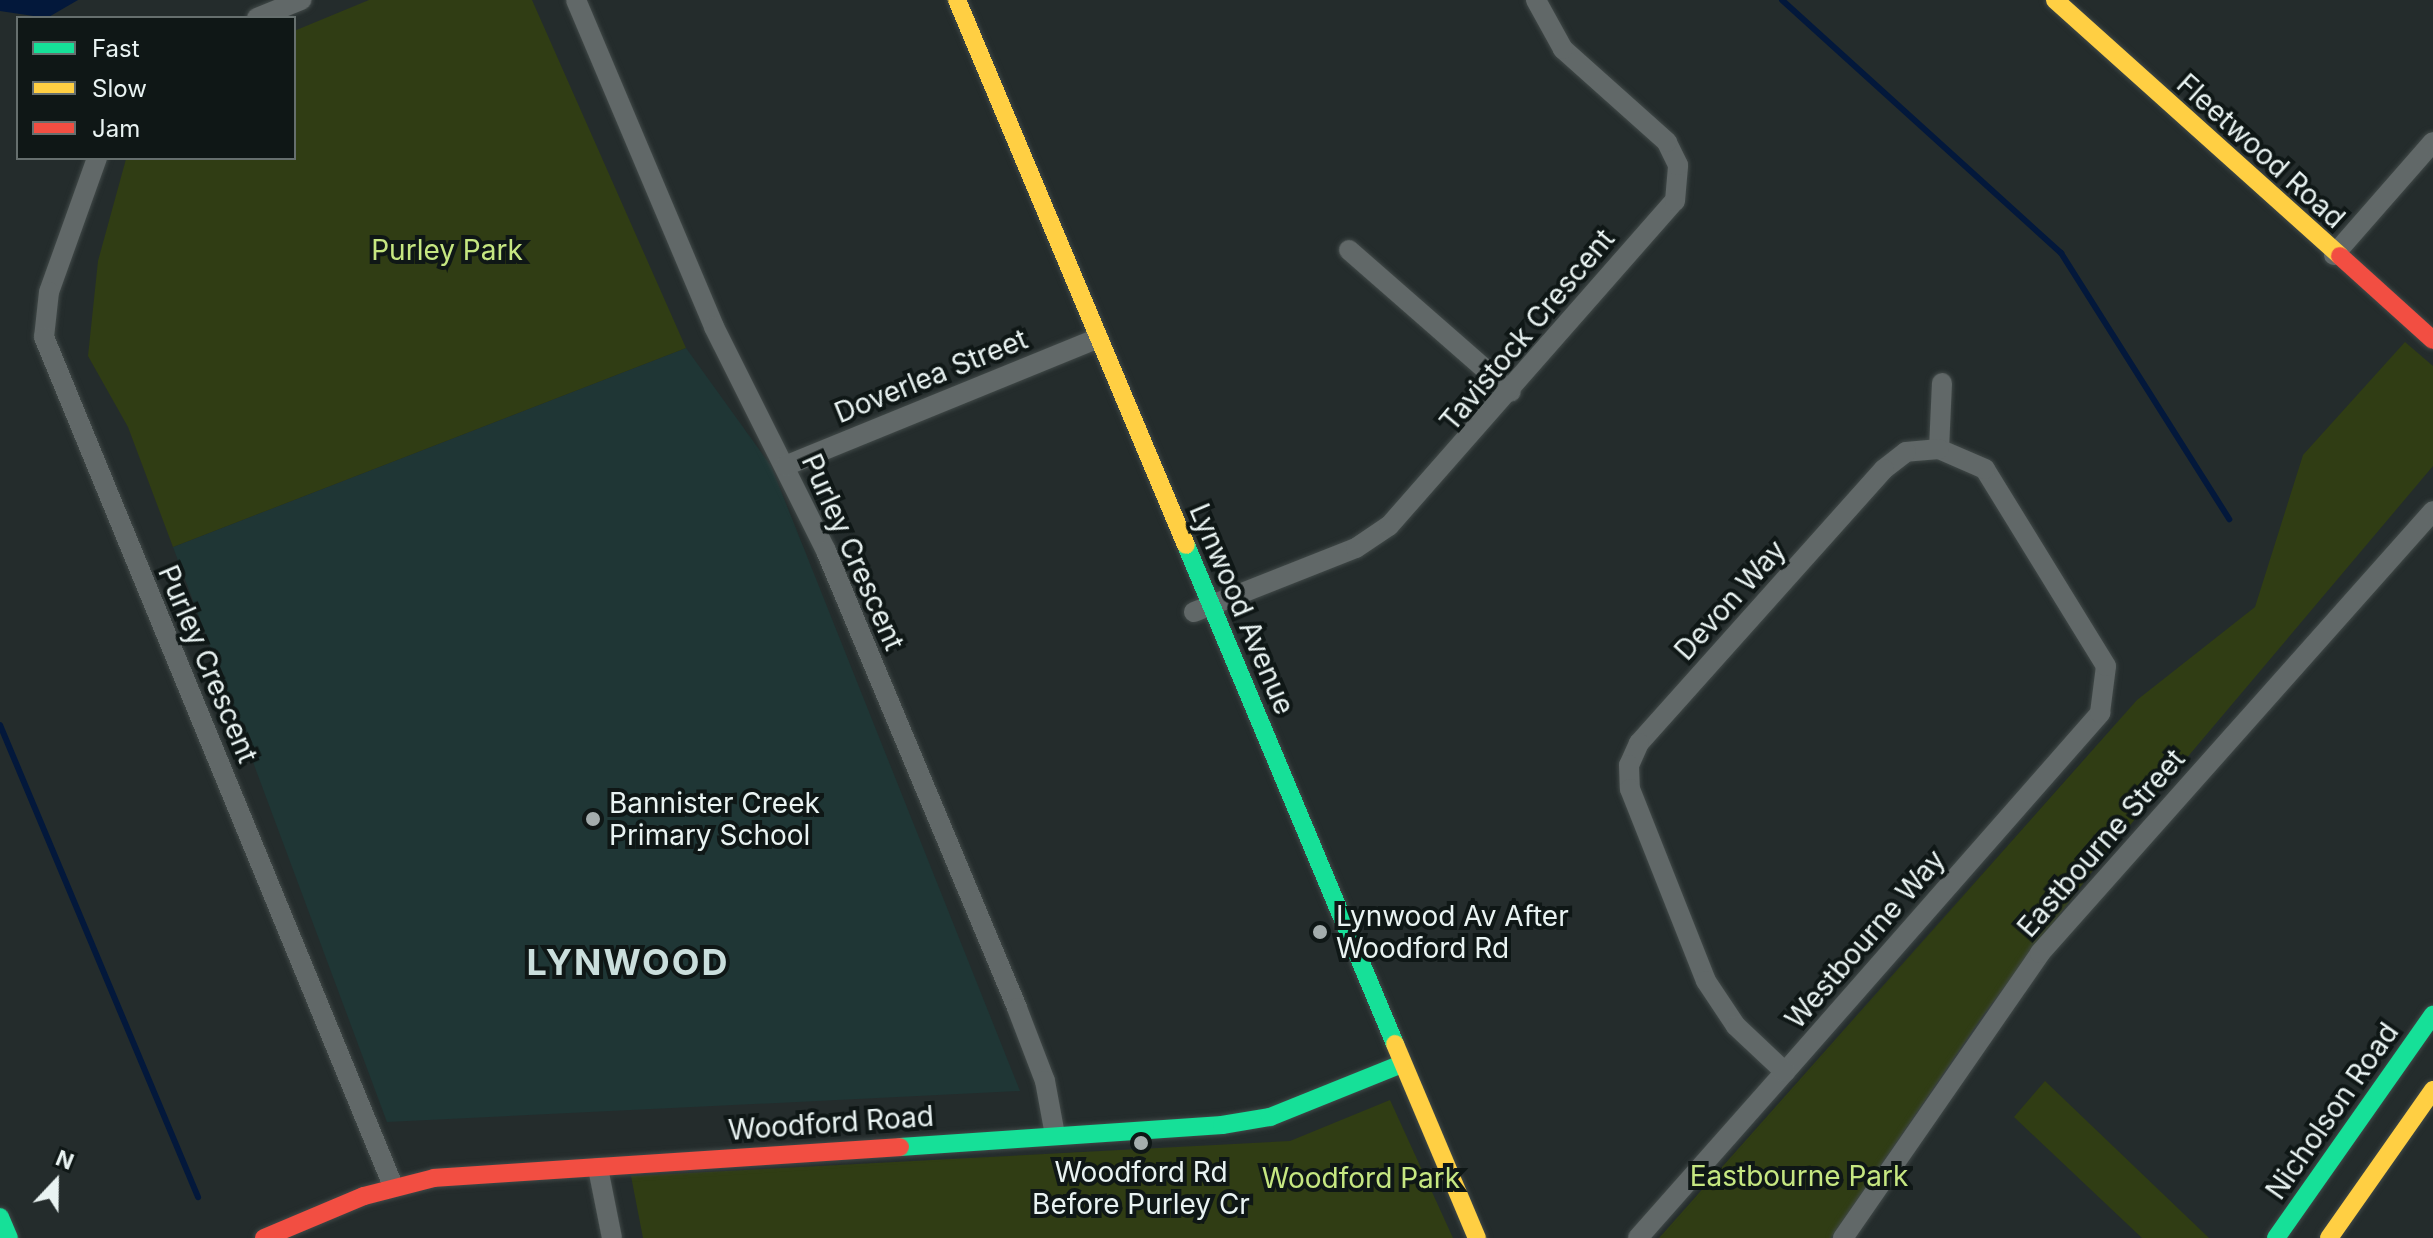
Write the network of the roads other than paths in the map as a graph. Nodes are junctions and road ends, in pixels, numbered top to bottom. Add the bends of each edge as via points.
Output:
1 (576, 0) edge
2 (938, 0) edge
3 (957, 0) edge
4 (1536, 0) edge
5 (2055, 0) edge
6 (295, 1) edge
7 (261, 16) edge
8 (2433, 142) edge
9 (96, 160) edge
10 (1349, 250) dead end
11 (2334, 255) junction
12 (2433, 340) edge
13 (1090, 341) junction
14 (1942, 383) dead end
15 (1511, 392) junction
16 (1939, 449) junction
17 (785, 466) junction
18 (2433, 511) edge
19 (1202, 609) junction
20 (2433, 1015) edge
21 (1394, 1067) junction
22 (1785, 1072) junction
23 (2433, 1090) edge
24 (1055, 1135) junction
25 (598, 1168) junction
26 (393, 1186) junction
27 (0, 1217) edge
28 (9, 1238) edge
29 (264, 1238) edge
30 (612, 1238) edge
31 (1456, 1238) edge
32 (1477, 1238) edge
33 (1638, 1238) edge
34 (1843, 1238) edge
35 (2276, 1238) edge
36 (2329, 1238) edge

1 - 17 street, Purley Crescent via 714,327
2 - 13 street, Lynwood Avenue
3 - 13 street, Lynwood Avenue
4 - 15 street, Tavistock Crescent via 1563,49 1667,142 1680,185 1675,201
5 - 11 street, Fleetwood Road
6 - 7 street
8 - 11 street
9 - 26 street, Purley Crescent via 49,292 44,337
10 - 15 street
11 - 12 street, Fleetwood Road
13 - 17 street, Doverlea Street
13 - 19 street, Lynwood Avenue
14 - 16 street
15 - 19 street, Tavistock Crescent via 1389,526 1356,548
16 - 22 street, Devon Way via 1906,452 1884,469 1639,743 1629,765 1630,789 1706,981 1736,1026
16 - 22 street, Westbourne Way via 1985,469 2106,666 2100,713
17 - 24 street, Purley Crescent via 1017,1008 1045,1081
18 - 34 street, Eastbourne Street via 2040,953
19 - 21 street, Lynwood Avenue
20 - 35 street, Nicholson Road
21 - 24 street, Woodford Road via 1270,1117
21 - 31 street, Lynwood Avenue
21 - 32 street, Lynwood Avenue
22 - 33 street, Westbourne Way
23 - 36 street
24 - 25 street, Woodford Road
25 - 26 street, Woodford Road
25 - 30 street
26 - 29 street, Woodford Road
27 - 28 street

